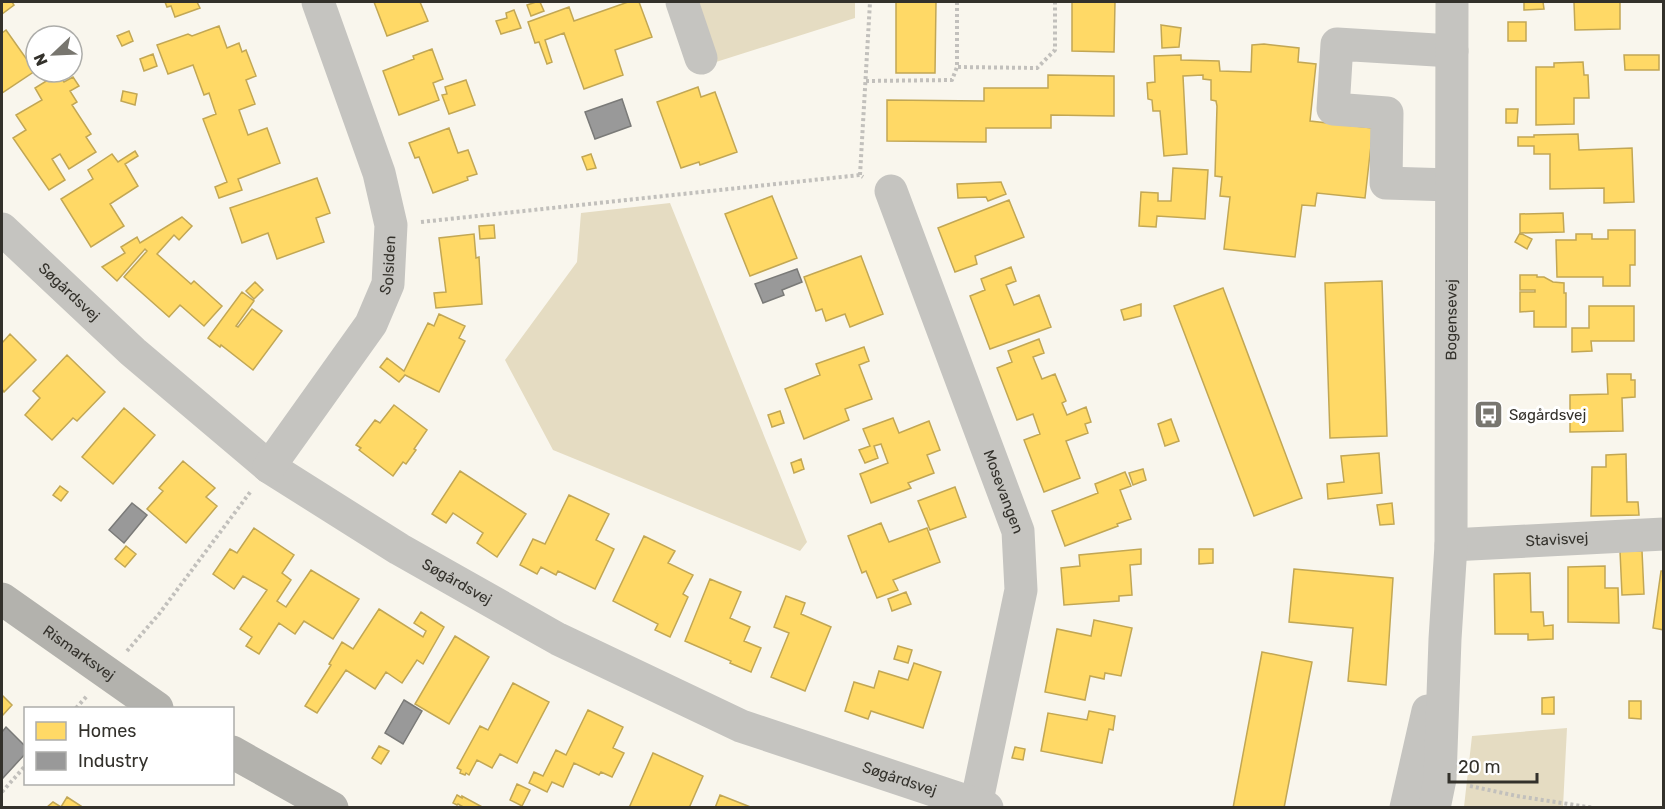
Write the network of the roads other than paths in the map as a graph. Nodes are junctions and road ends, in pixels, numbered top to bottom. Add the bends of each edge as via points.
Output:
1 (318, 2) edge
2 (682, 2) edge
3 (1452, 2) edge
4 (1452, 51) junction
5 (701, 58) dead end
6 (1451, 185) junction
7 (891, 191) road end
8 (2, 229) edge
9 (269, 467) junction
10 (1664, 534) edge
11 (1451, 545) junction
12 (2, 600) edge
13 (1445, 639) junction
14 (156, 707) edge
15 (234, 753) edge
16 (1437, 793) edge
17 (981, 806) edge
18 (332, 807) edge
19 (1406, 807) edge

1 - 9 street, Solsiden via 379,172 391,225 388,284 371,324
2 - 5 street
3 - 4 street, Bogensevej
4 - 6 street, Bogensevej
4 - 6 street via 1337,44 1333,109 1387,113 1386,183
6 - 11 street, Bogensevej
7 - 17 street, Mosevangen via 1018,531 1021,590
8 - 9 street, Søgårdsvej via 133,352
9 - 17 street, Søgårdsvej via 399,549 558,639 741,726
10 - 11 street, Stavisvej
11 - 13 street, Bogensevej
12 - 14 main road, Rismarksvej
13 - 16 street, Bogensevej
13 - 19 street, Bogensevej
15 - 18 main road

